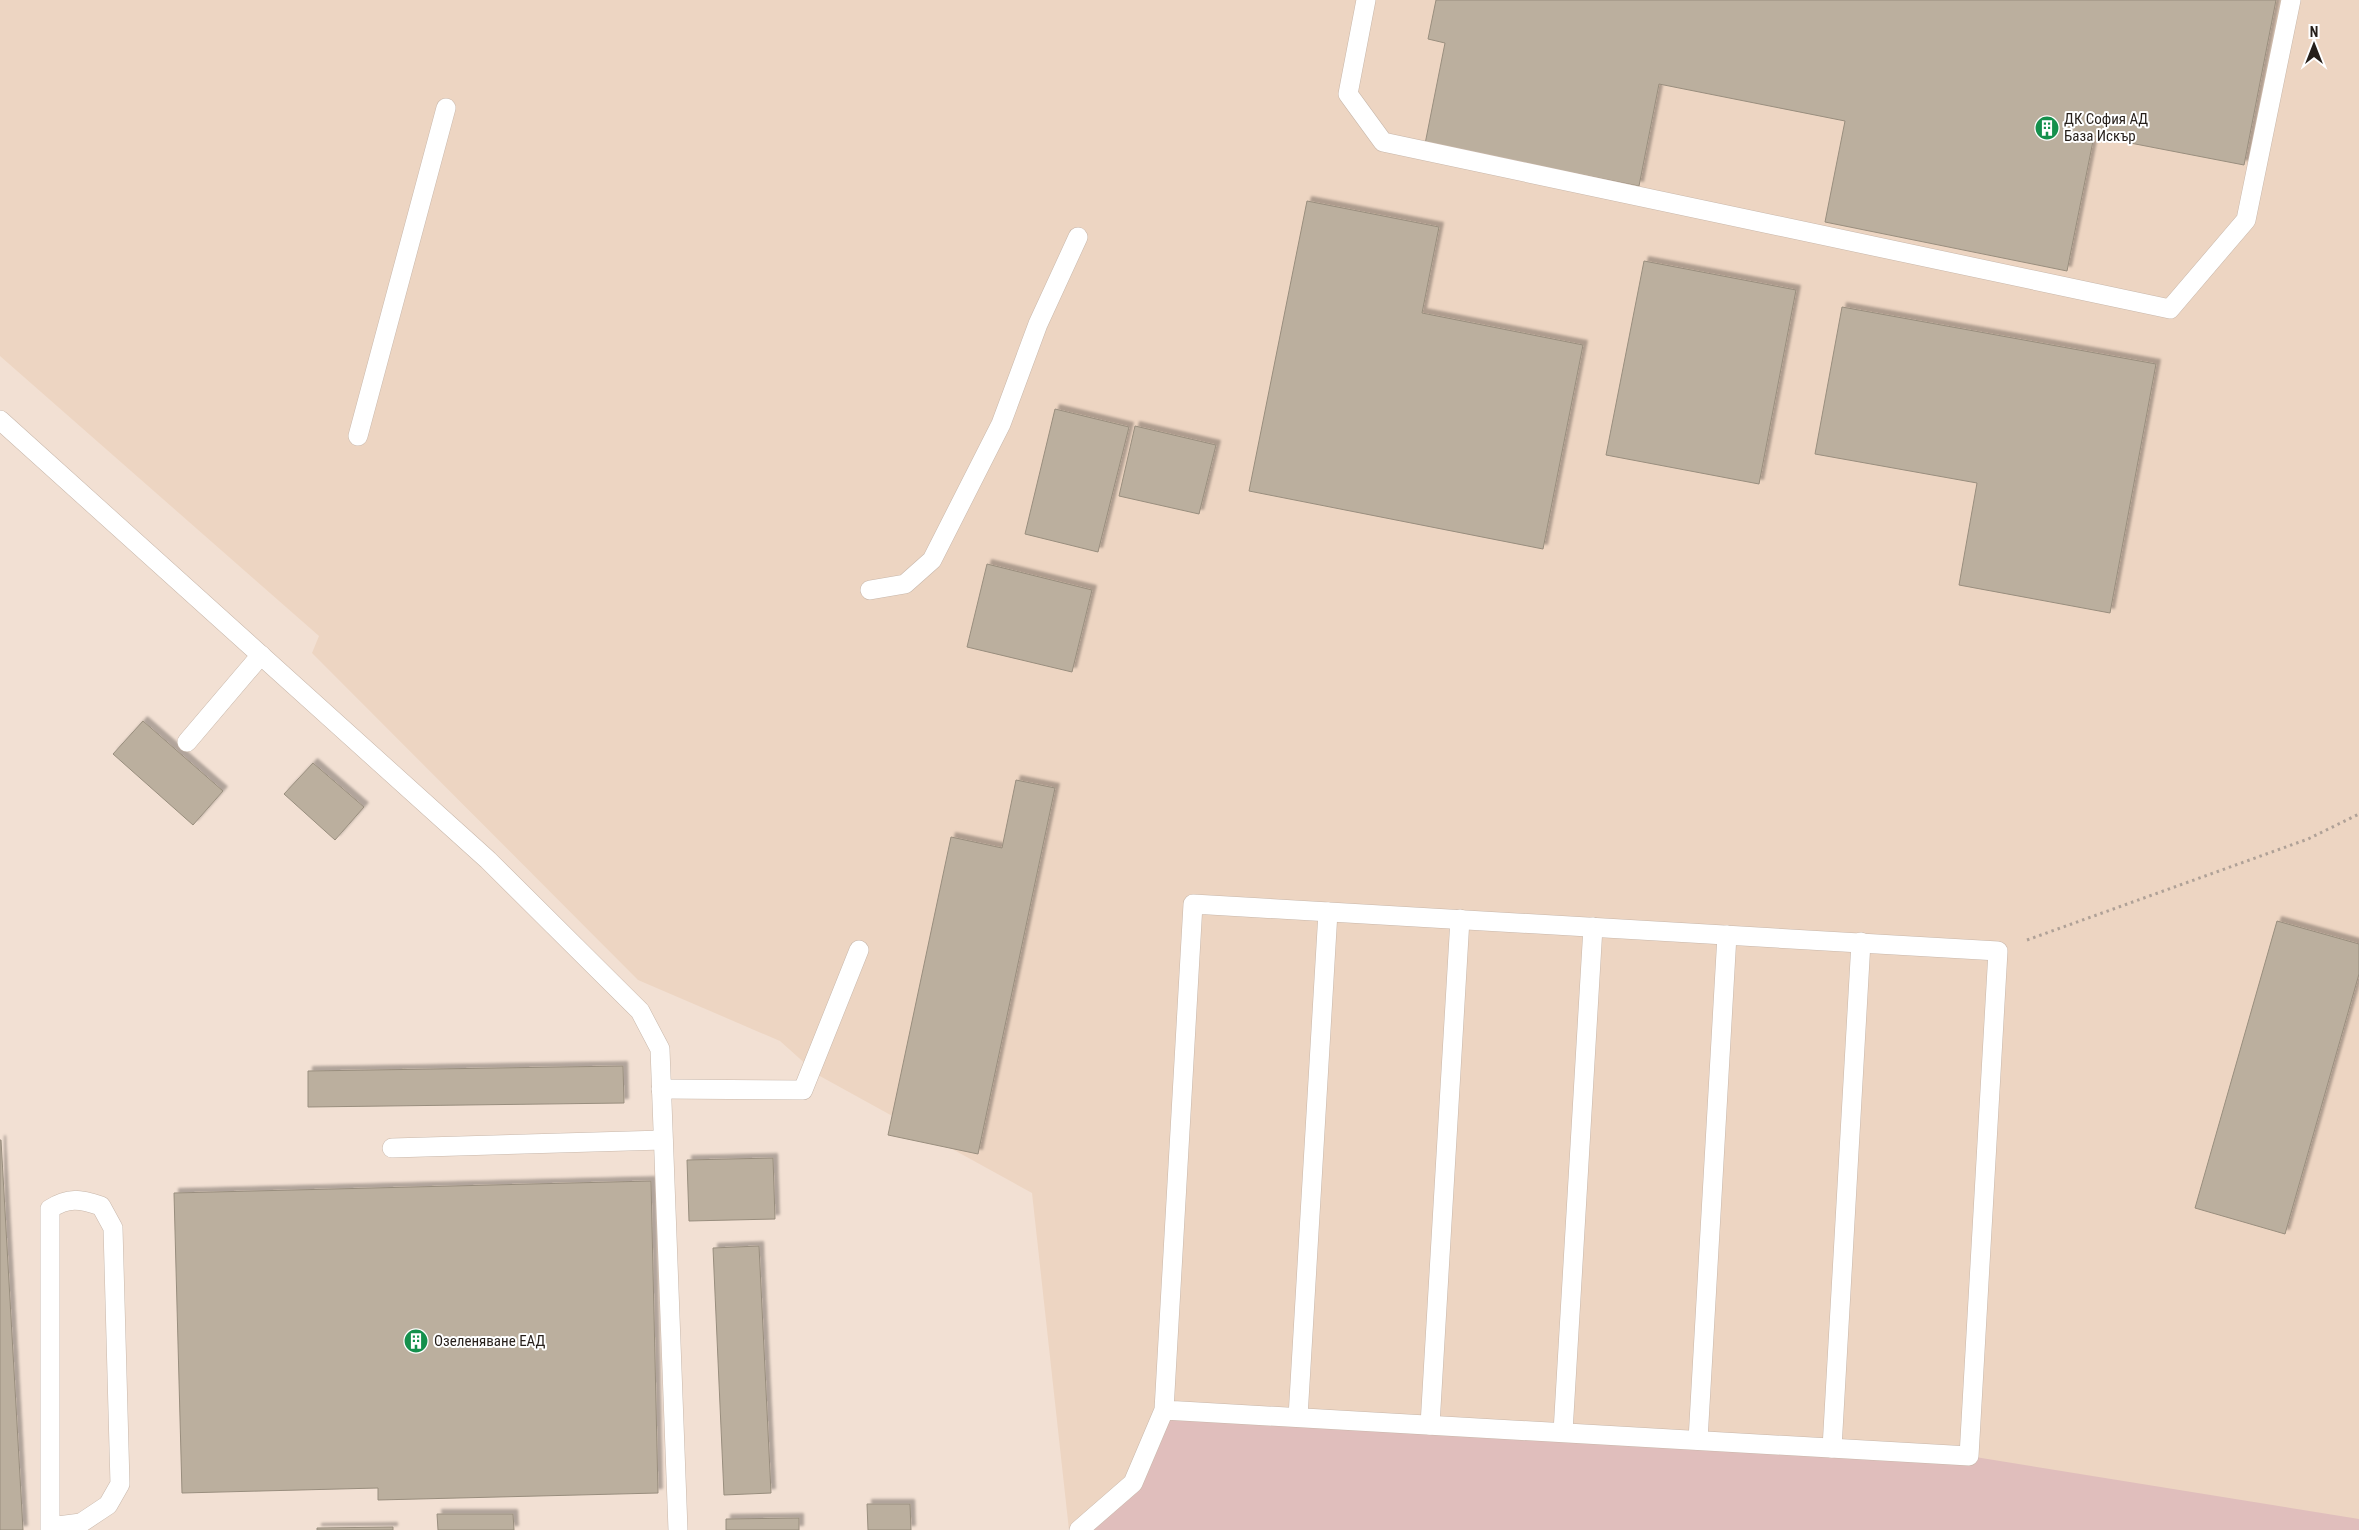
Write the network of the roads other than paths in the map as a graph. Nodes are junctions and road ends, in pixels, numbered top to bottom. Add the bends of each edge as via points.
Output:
1 (1366, 0) edge
2 (2291, 0) edge
3 (446, 108) dead end
4 (1078, 237) dead end
5 (0, 420) edge
6 (358, 436) dead end
7 (870, 590) dead end
8 (261, 655) junction
9 (187, 742) dead end
10 (1328, 912) junction
11 (1460, 919) junction
12 (1593, 927) junction
13 (1727, 935) junction
14 (1862, 942) junction
15 (858, 950) dead end
16 (661, 1089) junction
17 (663, 1140) junction
18 (392, 1148) dead end
19 (1164, 1410) junction
20 (1298, 1417) junction
21 (1430, 1425) junction
22 (1563, 1432) junction
23 (1698, 1440) junction
24 (1832, 1448) junction
25 (50, 1528) edge
26 (678, 1530) edge
27 (1079, 1530) edge

1 - 2 lane via 1348,94 1382,142 2170,309 2246,220
3 - 6 lane
4 - 7 lane via 1038,324 1001,424 932,560 905,584
5 - 8 lane
8 - 9 lane
8 - 16 lane via 488,860 640,1011 660,1049
10 - 11 lane
10 - 19 lane via 1193,904
10 - 20 lane
11 - 12 lane
11 - 21 lane
12 - 13 lane
12 - 22 lane
13 - 14 lane
13 - 23 lane
14 - 24 lane
14 - 24 lane via 1998,950 1969,1456
15 - 16 lane via 804,1090
16 - 17 lane
17 - 18 lane
17 - 26 lane
19 - 20 lane
19 - 27 lane via 1133,1483
20 - 21 lane
21 - 22 lane
22 - 23 lane
23 - 24 lane
25 - 25 lane via 50,1209 63,1200 85,1200 101,1206 113,1228 120,1484 108,1505 81,1523

